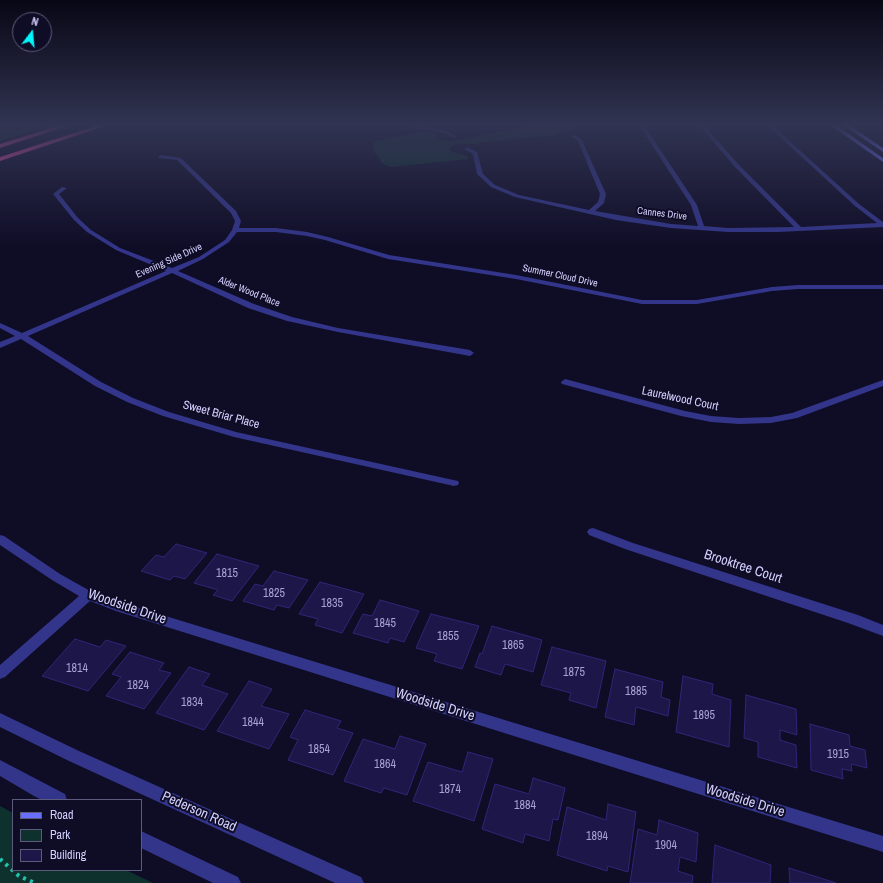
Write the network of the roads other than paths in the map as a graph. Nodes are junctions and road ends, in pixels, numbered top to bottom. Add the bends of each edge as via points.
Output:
1 (186, 166) edge
2 (478, 166) edge
3 (591, 166) edge
4 (668, 166) edge
5 (737, 166) edge
6 (814, 166) edge
7 (64, 188) dead end
8 (589, 213) junction
9 (883, 225) edge
10 (702, 229) junction
11 (799, 229) junction
12 (236, 230) junction
13 (173, 271) junction
14 (883, 287) edge
15 (0, 325) edge
16 (22, 336) junction
17 (0, 345) edge
18 (470, 353) dead end
19 (565, 382) dead end
20 (883, 383) edge
21 (454, 483) dead end
22 (593, 532) dead end
23 (0, 539) edge
24 (88, 595) junction
25 (883, 631) edge
26 (0, 674) edge
27 (0, 720) edge
28 (0, 767) edge
29 (57, 799) edge
30 (142, 839) edge
31 (883, 844) edge
32 (232, 883) edge
33 (355, 883) edge

1 - 12 street via 234,212 238,220
2 - 8 street, Cannes Drive via 484,180 493,186 517,196
3 - 8 street via 603,194 601,203
4 - 10 street via 694,205
5 - 11 street
6 - 9 street
7 - 13 street, Alder Wood Place via 56,194 89,231 118,249
8 - 10 street, Cannes Drive
9 - 11 street, Cannes Drive
10 - 11 street, Cannes Drive
12 - 13 street, Evening Side Drive via 215,250
12 - 14 street, Summer Cloud Drive via 276,230 306,234 388,257 516,277 642,302 697,302 798,287
13 - 16 street, Evening Side Drive
13 - 18 street, Alder Wood Place via 251,306 290,319
15 - 16 street, Sweet Briar Place
16 - 17 street, Evening Side Drive
16 - 21 street, Sweet Briar Place via 98,384 166,414 234,434
19 - 20 street, Laurelwood Court via 684,414 739,421 794,416
22 - 25 street, Brooktree Court
23 - 24 street, Woodside Drive
24 - 26 street
24 - 31 street, Woodside Drive via 116,606
27 - 33 street, Pederson Road
28 - 29 street
30 - 32 street

